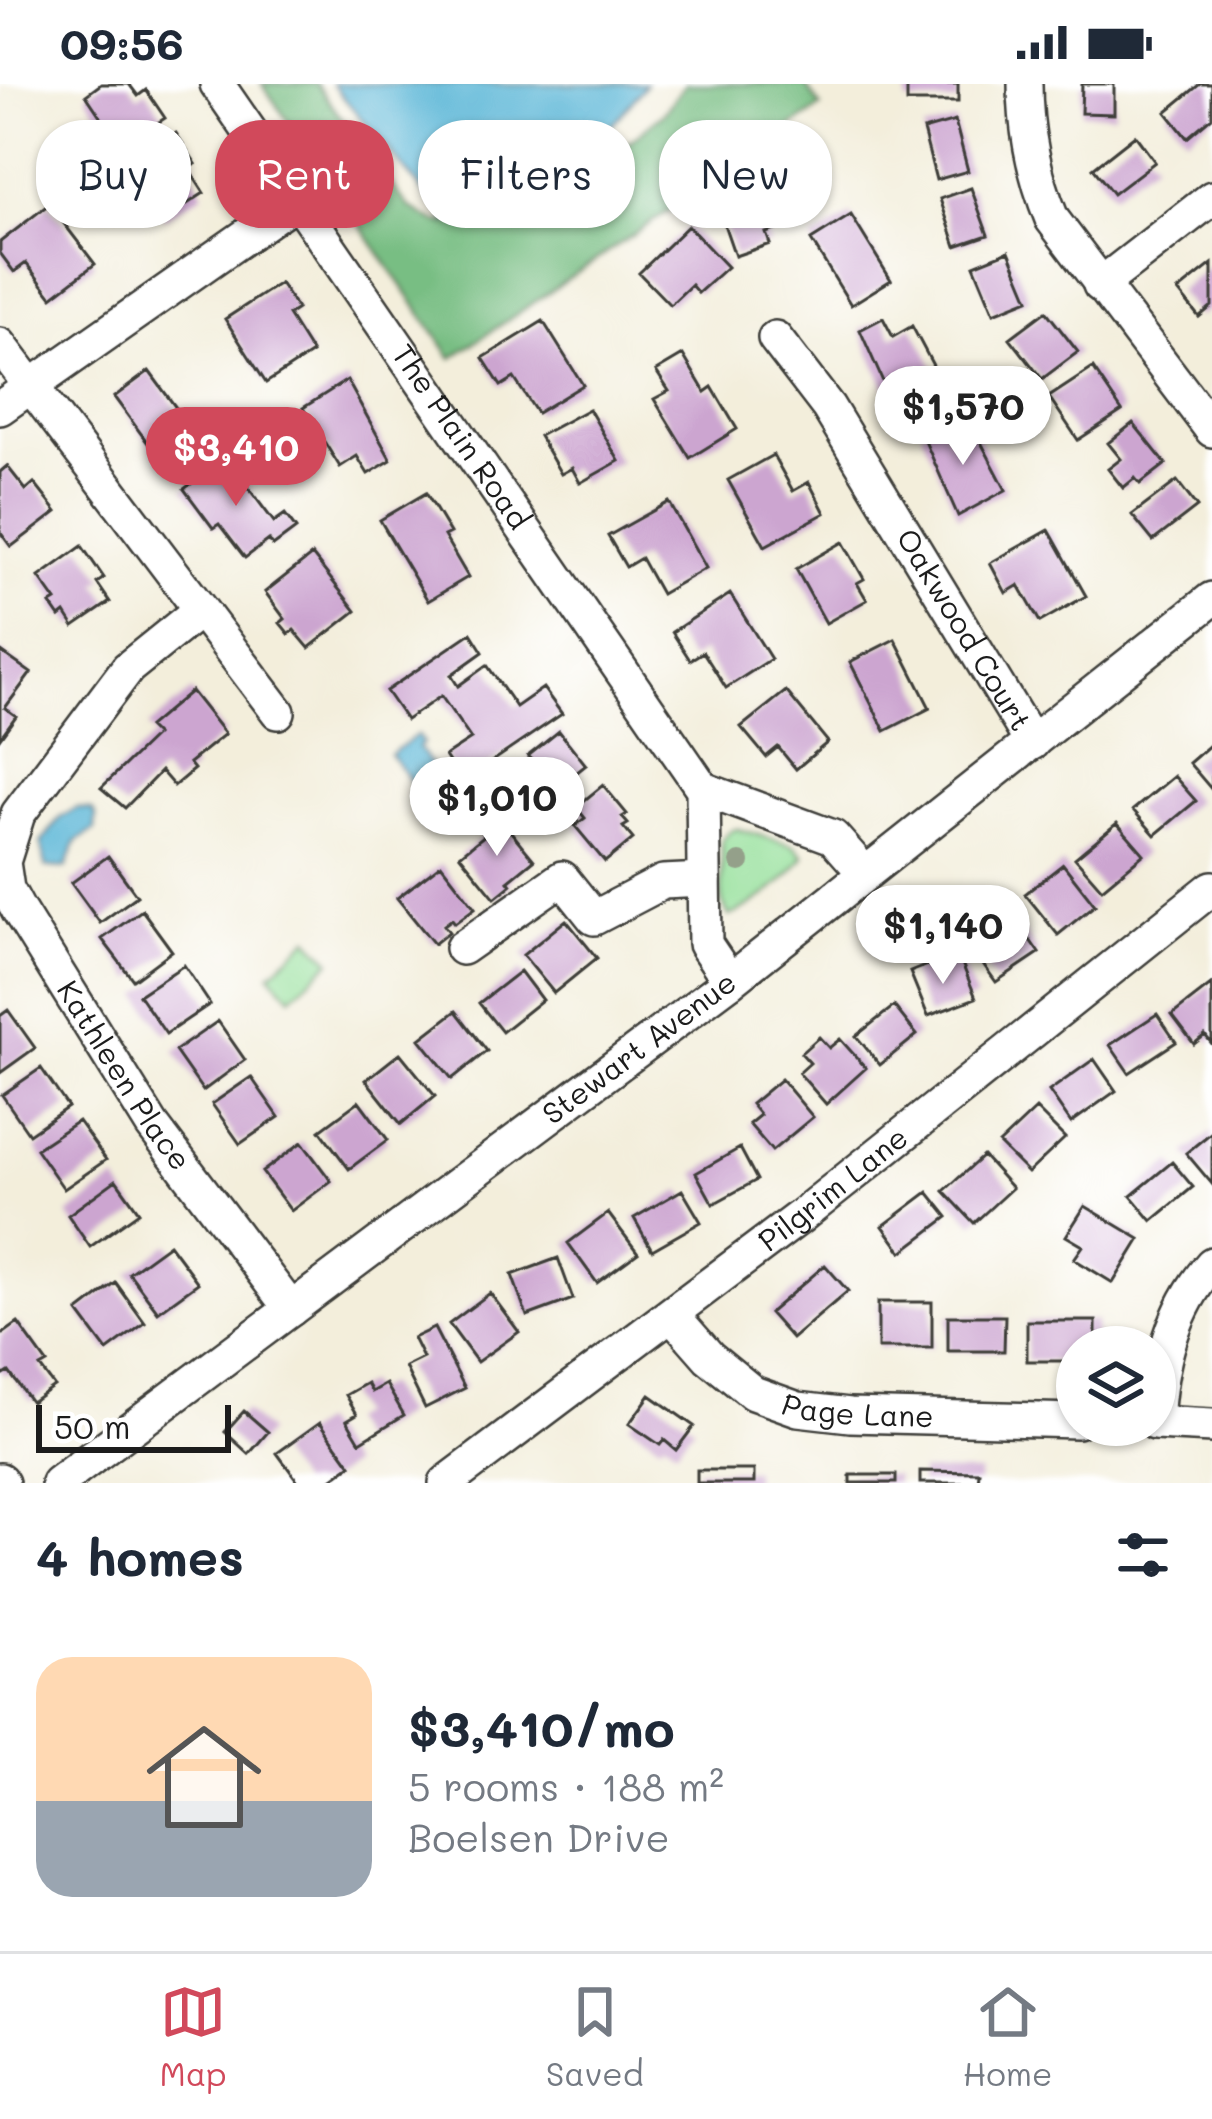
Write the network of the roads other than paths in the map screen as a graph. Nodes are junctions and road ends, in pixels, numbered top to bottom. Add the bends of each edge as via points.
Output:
1 (217, 84) edge
2 (1025, 84) edge
3 (242, 120) edge
4 (1212, 198) edge
5 (257, 228) edge
6 (316, 228) edge
7 (1100, 285) junction
8 (775, 338) dead end
9 (0, 345) edge
10 (31, 386) junction
11 (0, 408) edge
12 (1212, 430) edge
13 (1212, 599) edge
14 (200, 610) junction
15 (278, 712) dead end
16 (1032, 742) junction
17 (703, 789) junction
18 (2, 862) edge
19 (864, 872) junction
20 (704, 880) junction
21 (1212, 888) edge
22 (462, 948) dead end
23 (730, 981) junction
24 (1212, 1264) edge
25 (291, 1310) junction
26 (673, 1316) junction
27 (1175, 1326) edge
28 (1056, 1420) edge
29 (1176, 1424) edge
30 (1212, 1426) edge
31 (58, 1483) edge
32 (446, 1483) edge

1 - 3 street, The Plain Road
2 - 7 street via 1038,184 1052,219
4 - 7 street
5 - 10 street
6 - 17 street, The Plain Road
7 - 12 street
8 - 16 street, Oakwood Court via 828,407
9 - 10 street
10 - 11 street
10 - 14 street
13 - 16 street, Stewart Avenue
14 - 15 street
14 - 18 street, Kathleen Place via 109,692 18,814
16 - 19 street, Stewart Avenue
17 - 19 street via 833,836
17 - 20 street
18 - 25 street, Kathleen Place via 19,911 142,1109
19 - 23 street, Stewart Avenue
20 - 22 street via 663,882 594,917 562,878
20 - 23 street via 705,944
21 - 26 street, Pilgrim Lane
23 - 25 street, Stewart Avenue
24 - 27 street
25 - 31 street, Stewart Avenue
26 - 28 street, Page Lane via 753,1393 798,1409
26 - 32 street, Pilgrim Lane
29 - 30 street

